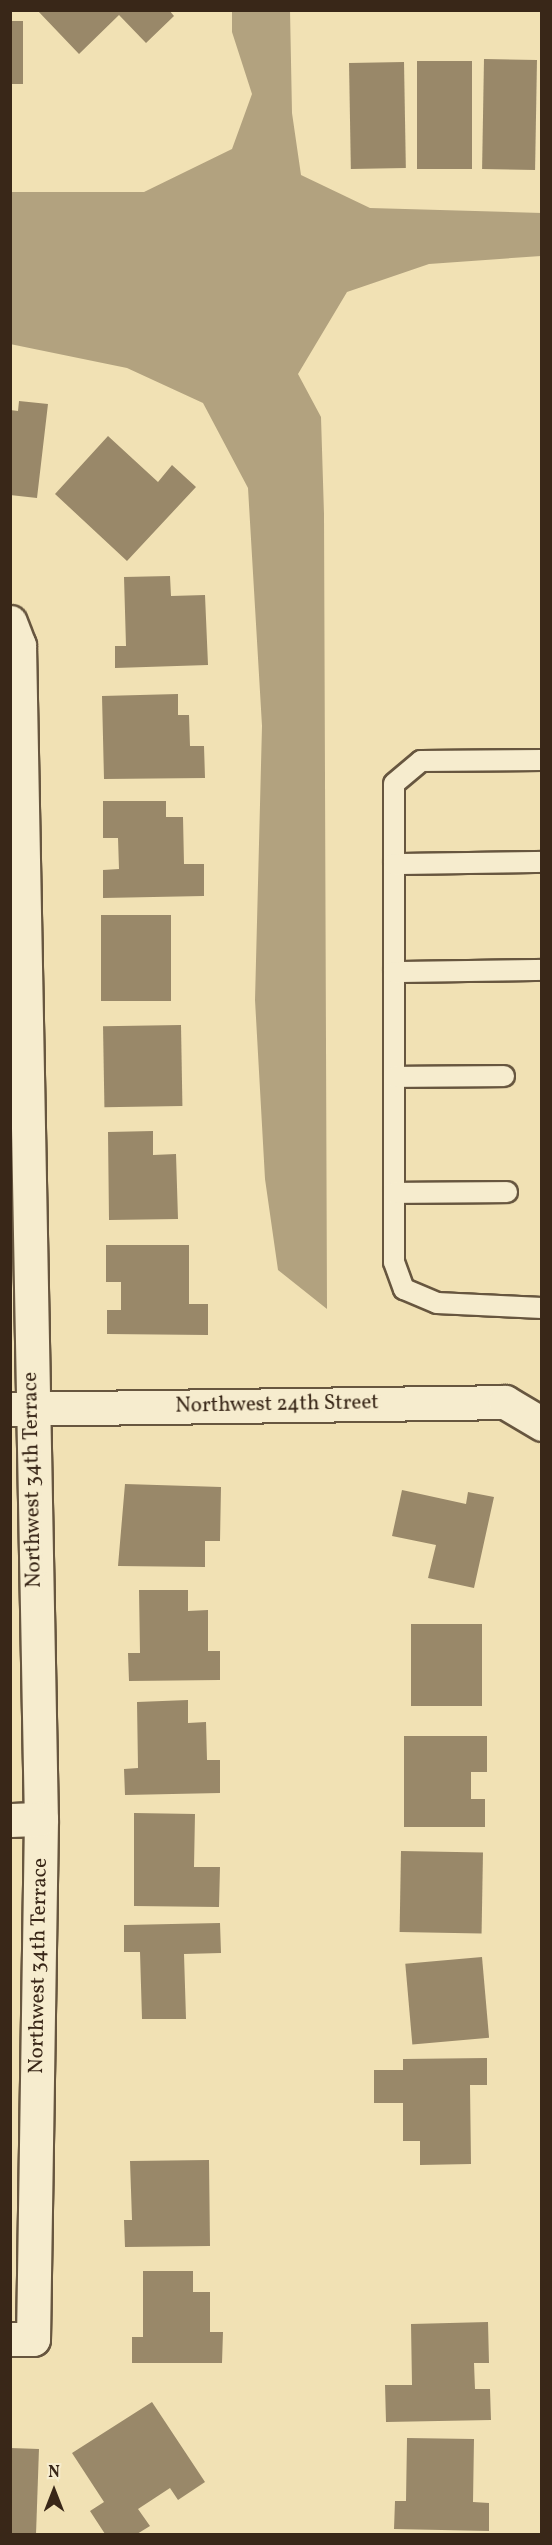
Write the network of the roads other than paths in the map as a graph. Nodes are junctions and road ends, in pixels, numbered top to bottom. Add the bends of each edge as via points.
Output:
1 (10, 622) edge
2 (542, 760) edge
3 (542, 862) edge
4 (394, 864) junction
5 (542, 970) edge
6 (394, 972) junction
7 (17, 999) edge
8 (504, 1076) dead end
9 (394, 1077) junction
10 (507, 1192) dead end
11 (394, 1193) junction
12 (542, 1308) edge
13 (21, 1409) edge
14 (540, 1421) edge
15 (26, 1819) edge
16 (22, 2339) edge

1 - 7 street, Northwest 34th Terrace via 19,645
2 - 4 lane via 421,761 394,784
3 - 4 lane
4 - 6 lane
5 - 6 lane
6 - 9 lane
7 - 13 street, Northwest 34th Terrace
8 - 9 lane
9 - 11 lane
10 - 11 lane
11 - 12 lane via 394,1262 404,1289 437,1304
13 - 14 street, Northwest 24th Street via 505,1402
13 - 15 street, Northwest 34th Terrace
15 - 16 street, Northwest 34th Terrace

